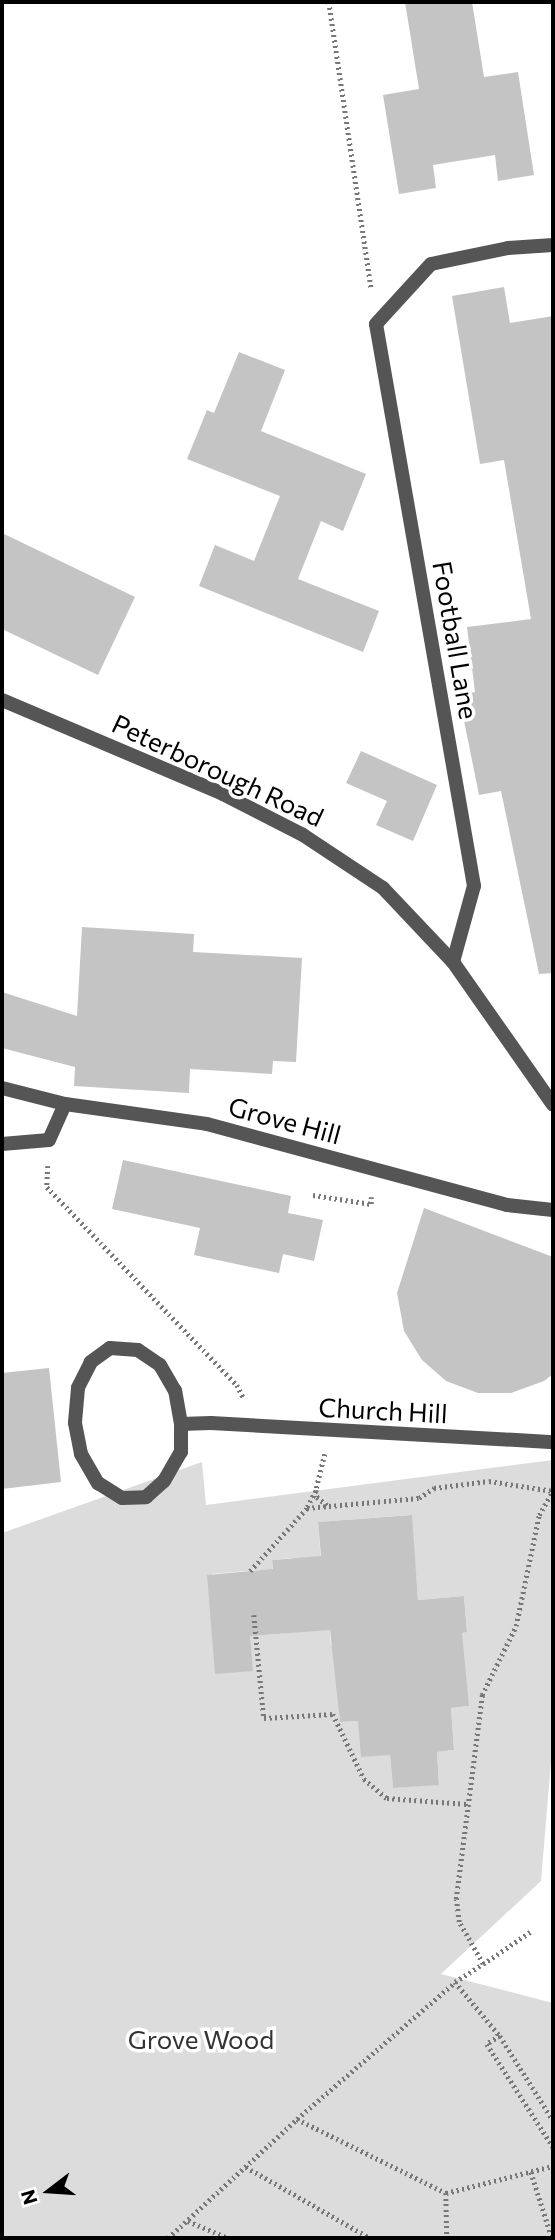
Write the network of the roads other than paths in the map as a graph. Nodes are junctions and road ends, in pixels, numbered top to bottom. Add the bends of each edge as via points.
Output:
1 (553, 245) edge
2 (2, 700) edge
3 (453, 962) junction
4 (2, 1087) edge
5 (65, 1104) junction
6 (553, 1105) edge
7 (2, 1144) edge
8 (553, 1210) edge
9 (181, 1424) junction
10 (553, 1442) edge

1 - 3 street, Football Lane via 508,248 431,264 376,324 474,886
2 - 3 street, Peterborough Road via 198,783 303,835 383,888
3 - 6 street, Peterborough Road
4 - 5 street, Grove Hill
5 - 7 street via 49,1140
5 - 8 street, Grove Hill via 207,1124 507,1205
9 - 9 street via 181,1452 164,1481 146,1497 122,1498 98,1483 81,1454 75,1423 78,1388 91,1362 110,1348 138,1350 160,1365 170,1382
9 - 10 street, Church Hill

